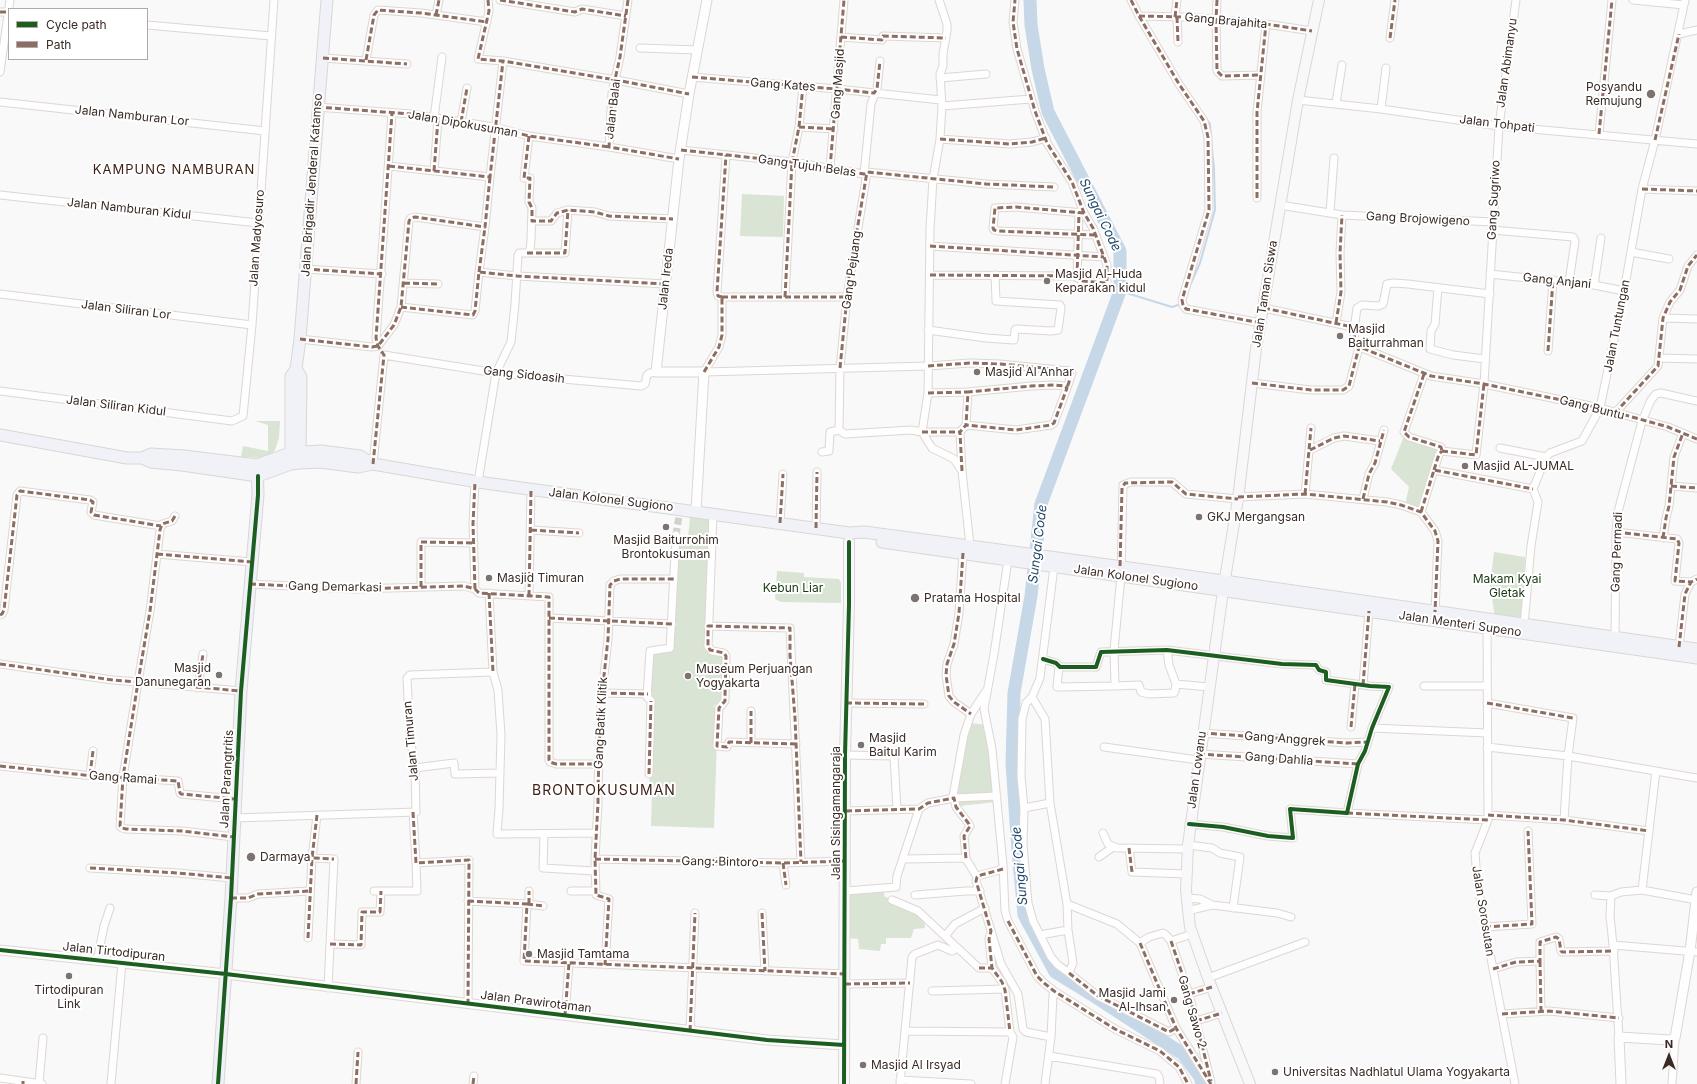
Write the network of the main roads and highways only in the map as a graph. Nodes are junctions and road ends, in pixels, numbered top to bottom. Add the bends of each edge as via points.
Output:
1 (327, 0) edge
2 (1319, 0) edge
3 (0, 435) edge
4 (295, 457) junction
5 (142, 458) junction
6 (277, 469) junction
7 (257, 471) junction
8 (242, 474) junction
9 (258, 496) junction
10 (849, 538) junction
11 (1223, 586) junction
12 (1487, 623) junction
13 (1697, 650) edge
14 (1697, 658) edge
15 (218, 1084) edge
16 (844, 1084) edge
17 (1250, 1084) edge

1 - 4 main road, Jalan Brigadir Jenderal Katamso via 300,338 296,369 290,376
2 - 11 main road, Jalan Taman Siswa via 1280,205
3 - 5 main road via 127,458
4 - 6 main road, Jalan Kolonel Sugiono
4 - 7 main road, Jalan Kolonel Sugiono
4 - 10 main road, Jalan Kolonel Sugiono via 321,451 360,456 373,464 477,482 816,528
5 - 7 main road via 151,454 164,455
5 - 8 main road via 151,462
6 - 7 main road, Jalan Kolonel Sugiono
6 - 9 main road via 262,486
7 - 8 main road
7 - 9 main road, Jalan Parangtritis
8 - 9 main road via 253,481
9 - 15 main road, Jalan Parangtritis via 241,691 231,898
10 - 11 main road, Jalan Kolonel Sugiono via 962,549
10 - 16 main road, Jalan Sisingamangaraja via 845,755
11 - 12 main road, Jalan Menteri Supeno via 1369,611
11 - 12 main road, Jalan Menteri Supeno via 1435,612
11 - 17 main road, Jalan Lowanu via 1189,824 1186,898 1192,934
12 - 13 main road, Jalan Menteri Supeno via 1524,625
12 - 14 main road, Jalan Menteri Supeno

